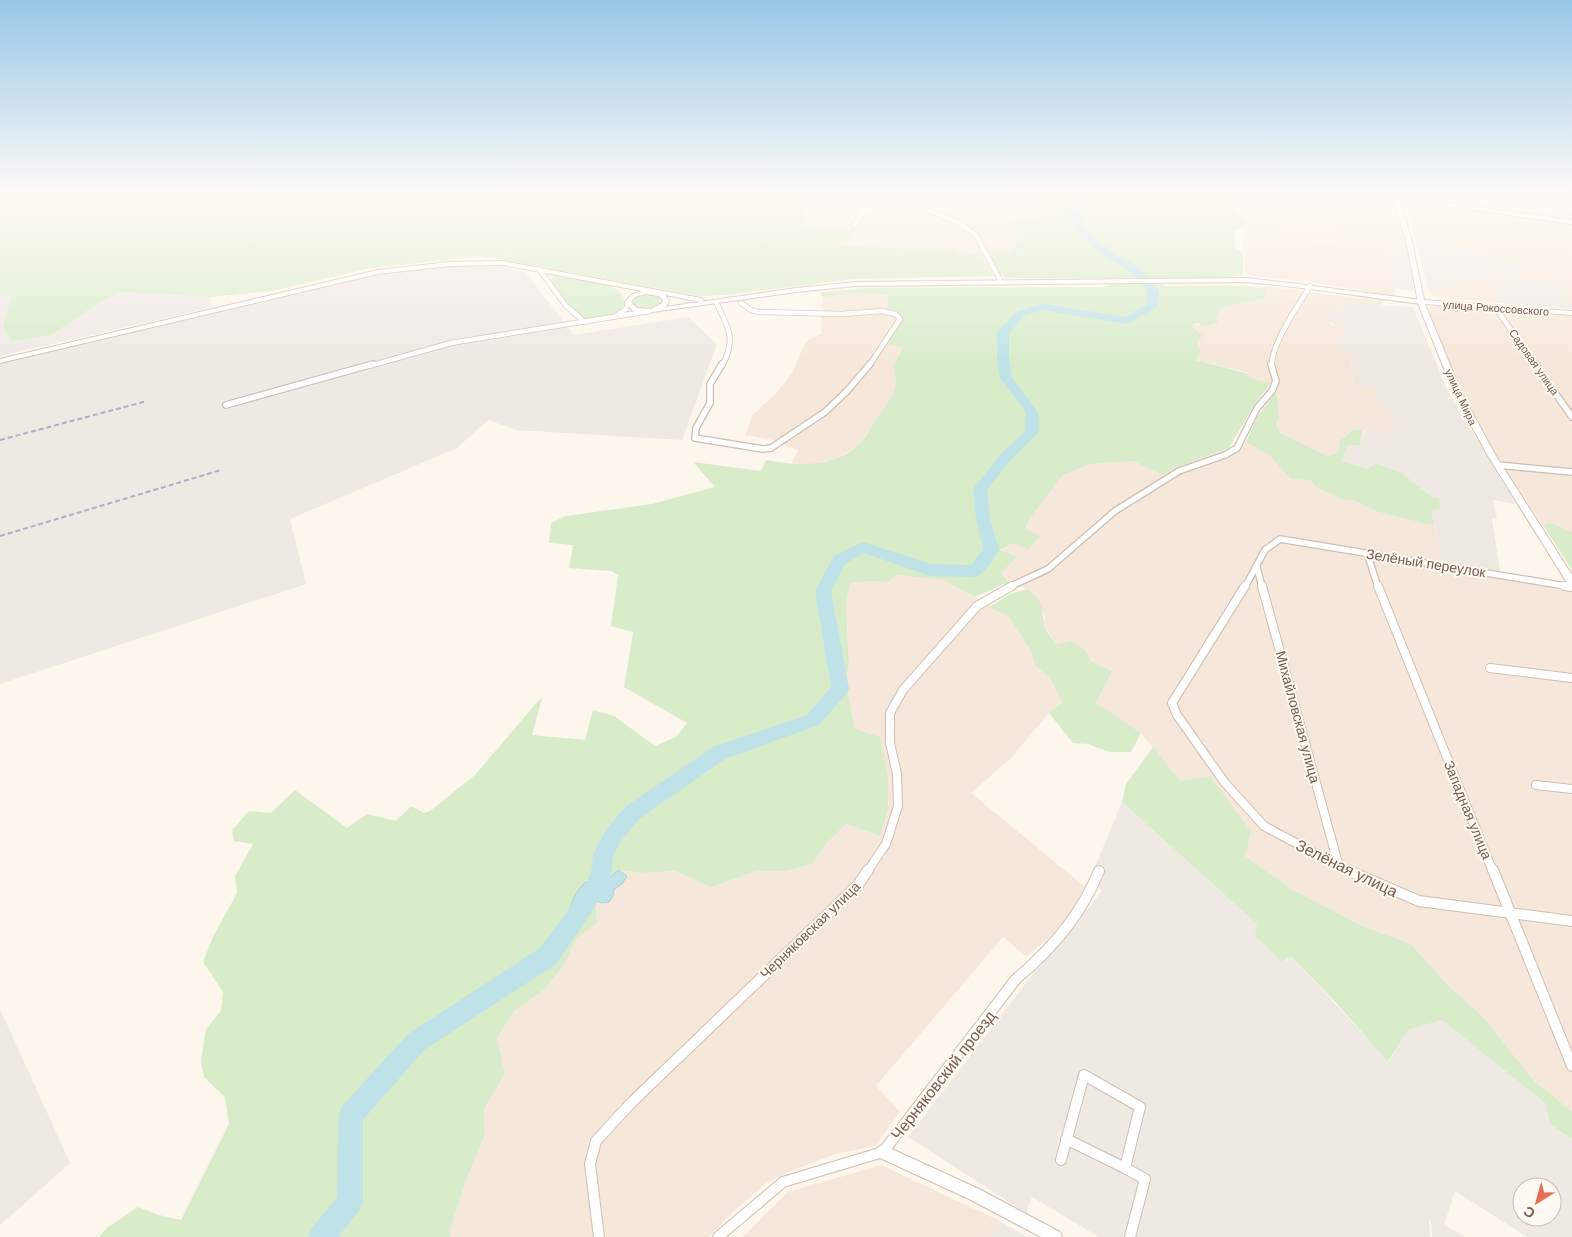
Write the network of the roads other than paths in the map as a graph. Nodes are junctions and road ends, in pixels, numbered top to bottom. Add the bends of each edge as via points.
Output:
1 (985, 251) edge
2 (1410, 251) edge
3 (539, 270) junction
4 (604, 282) junction
5 (1002, 282) junction
6 (1310, 286) junction
7 (657, 293) junction
8 (628, 302) junction
9 (716, 302) junction
10 (1421, 302) junction
11 (742, 303) dead end
12 (1495, 307) junction
13 (650, 312) junction
14 (1572, 313) edge
15 (610, 318) junction
16 (585, 322) junction
17 (0, 361) edge
18 (226, 405) dead end
19 (1572, 417) edge
20 (1498, 465) junction
21 (1572, 472) edge
22 (1367, 553) junction
23 (1257, 567) junction
24 (1572, 583) edge
25 (1572, 587) edge
26 (1490, 668) dead end
27 (1572, 678) edge
28 (1536, 785) dead end
29 (1572, 789) edge
30 (1339, 867) junction
31 (1099, 871) dead end
32 (1509, 914) junction
33 (1572, 921) edge
34 (1572, 1066) edge
35 (1066, 1139) junction
36 (883, 1152) junction
37 (1060, 1160) dead end
38 (1125, 1168) junction
39 (599, 1237) edge
40 (718, 1237) edge
41 (1055, 1237) edge
42 (1130, 1237) edge

1 - 5 street
2 - 10 main road, улица Мира
3 - 4 street
3 - 16 street via 566,306
3 - 17 street via 503,263 449,264 378,272
4 - 7 street
4 - 8 street via 622,290
5 - 6 street via 1246,280
5 - 9 street via 855,284
6 - 10 street
6 - 39 street, Черняковская улица via 1274,351 1270,363 1276,381 1272,391 1257,408 1237,448 1180,471 1115,511 1048,569 978,606 902,690 890,713 890,743 897,774 898,806 886,844 858,885 630,1104 596,1141 590,1164
7 - 8 street via 638,293
7 - 9 street
7 - 13 street via 664,297 666,303
8 - 13 street via 634,310
8 - 15 street via 624,310
9 - 11 street via 730,334 731,347 709,386 711,402 694,434 695,438 763,449 771,448 826,412 872,364 900,319 895,314 882,311 841,314 758,312
9 - 13 street
10 - 12 main road, улица Рокоссовского
10 - 20 main road, улица Мира via 1461,400
12 - 14 main road, улица Рокоссовского
12 - 19 street, Садовая улица
13 - 15 street
15 - 16 street
16 - 18 street via 451,343
20 - 21 street
20 - 24 main road, улица Мира
22 - 23 street, Зелёный переулок via 1280,539 1269,544
22 - 25 street, Зелёный переулок
22 - 32 street, Западная улица
23 - 30 street, Михайловская улица
23 - 30 street, Зелёная улица via 1172,704 1225,783 1264,826
26 - 27 street
28 - 29 street
30 - 32 street, Зелёная улица via 1419,901
31 - 36 street, Черняковский проезд via 1090,893 1069,923 1039,960 1016,979
32 - 33 street, Зелёная улица
32 - 34 street, Западная улица
35 - 37 street
35 - 38 street
35 - 38 street via 1084,1074 1140,1107
36 - 40 street via 783,1182
36 - 41 street, Черняковский проезд via 974,1194
38 - 42 street via 1145,1180

